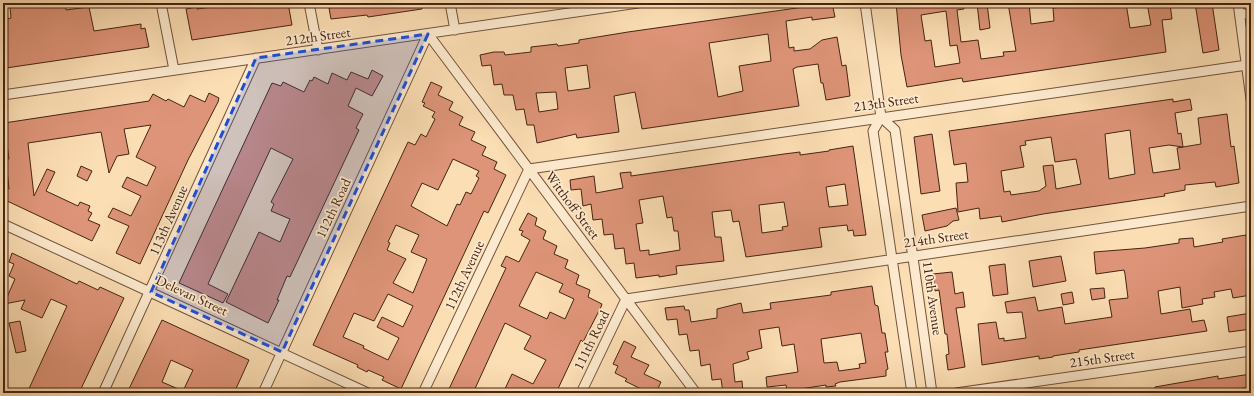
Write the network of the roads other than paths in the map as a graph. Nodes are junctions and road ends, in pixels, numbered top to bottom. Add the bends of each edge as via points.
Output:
1 (161, 3) edge
2 (309, 3) edge
3 (450, 3) edge
4 (572, 3) edge
5 (638, 3) edge
6 (865, 3) edge
7 (1238, 3) edge
8 (573, 13) junction
9 (1240, 14) junction
10 (1251, 14) edge
11 (455, 30) junction
12 (428, 34) junction
13 (318, 50) junction
14 (256, 58) junction
15 (1247, 64) junction
16 (174, 70) junction
17 (3, 95) edge
18 (1251, 99) edge
19 (881, 117) junction
20 (529, 169) junction
21 (1251, 206) edge
22 (3, 224) edge
23 (913, 256) junction
24 (892, 259) junction
25 (151, 292) junction
26 (626, 299) junction
27 (1251, 351) edge
28 (282, 352) junction
29 (103, 393) edge
30 (263, 393) edge
31 (368, 393) edge
32 (423, 393) edge
33 (581, 393) edge
34 (696, 393) edge
35 (912, 393) edge
36 (932, 393) edge
37 (956, 393) edge

1 - 16 street
2 - 13 street
3 - 11 street
4 - 8 street
5 - 8 street, 212th Street
6 - 19 street
7 - 9 street
8 - 11 street, 212th Street
9 - 10 street
9 - 15 street
11 - 12 street, 212th Street
12 - 13 street, 212th Street
12 - 20 street, Witthoff Street
12 - 28 street, 112th Road
13 - 14 street, 212th Street
14 - 16 street, 212th Street
14 - 25 street, 113th Avenue
15 - 18 street
15 - 19 street, 213th Street
16 - 17 street, 212th Street
19 - 20 street, 213th Street
19 - 23 street, 110th Avenue via 895,130
19 - 24 street via 873,131
20 - 26 street, Witthoff Street
20 - 32 street, 112th Avenue
21 - 23 street, 214th Street
22 - 25 street, Delevan Street
23 - 24 street, 214th Street
23 - 36 street, 110th Avenue
24 - 26 street, 214th Street
24 - 35 street
25 - 28 street, Delevan Street
25 - 29 street, 113th Avenue
26 - 33 street, 111th Road
26 - 34 street, Witthoff Street
27 - 37 street, 215th Street
28 - 30 street, 112th Road
28 - 31 street, Delevan Street

